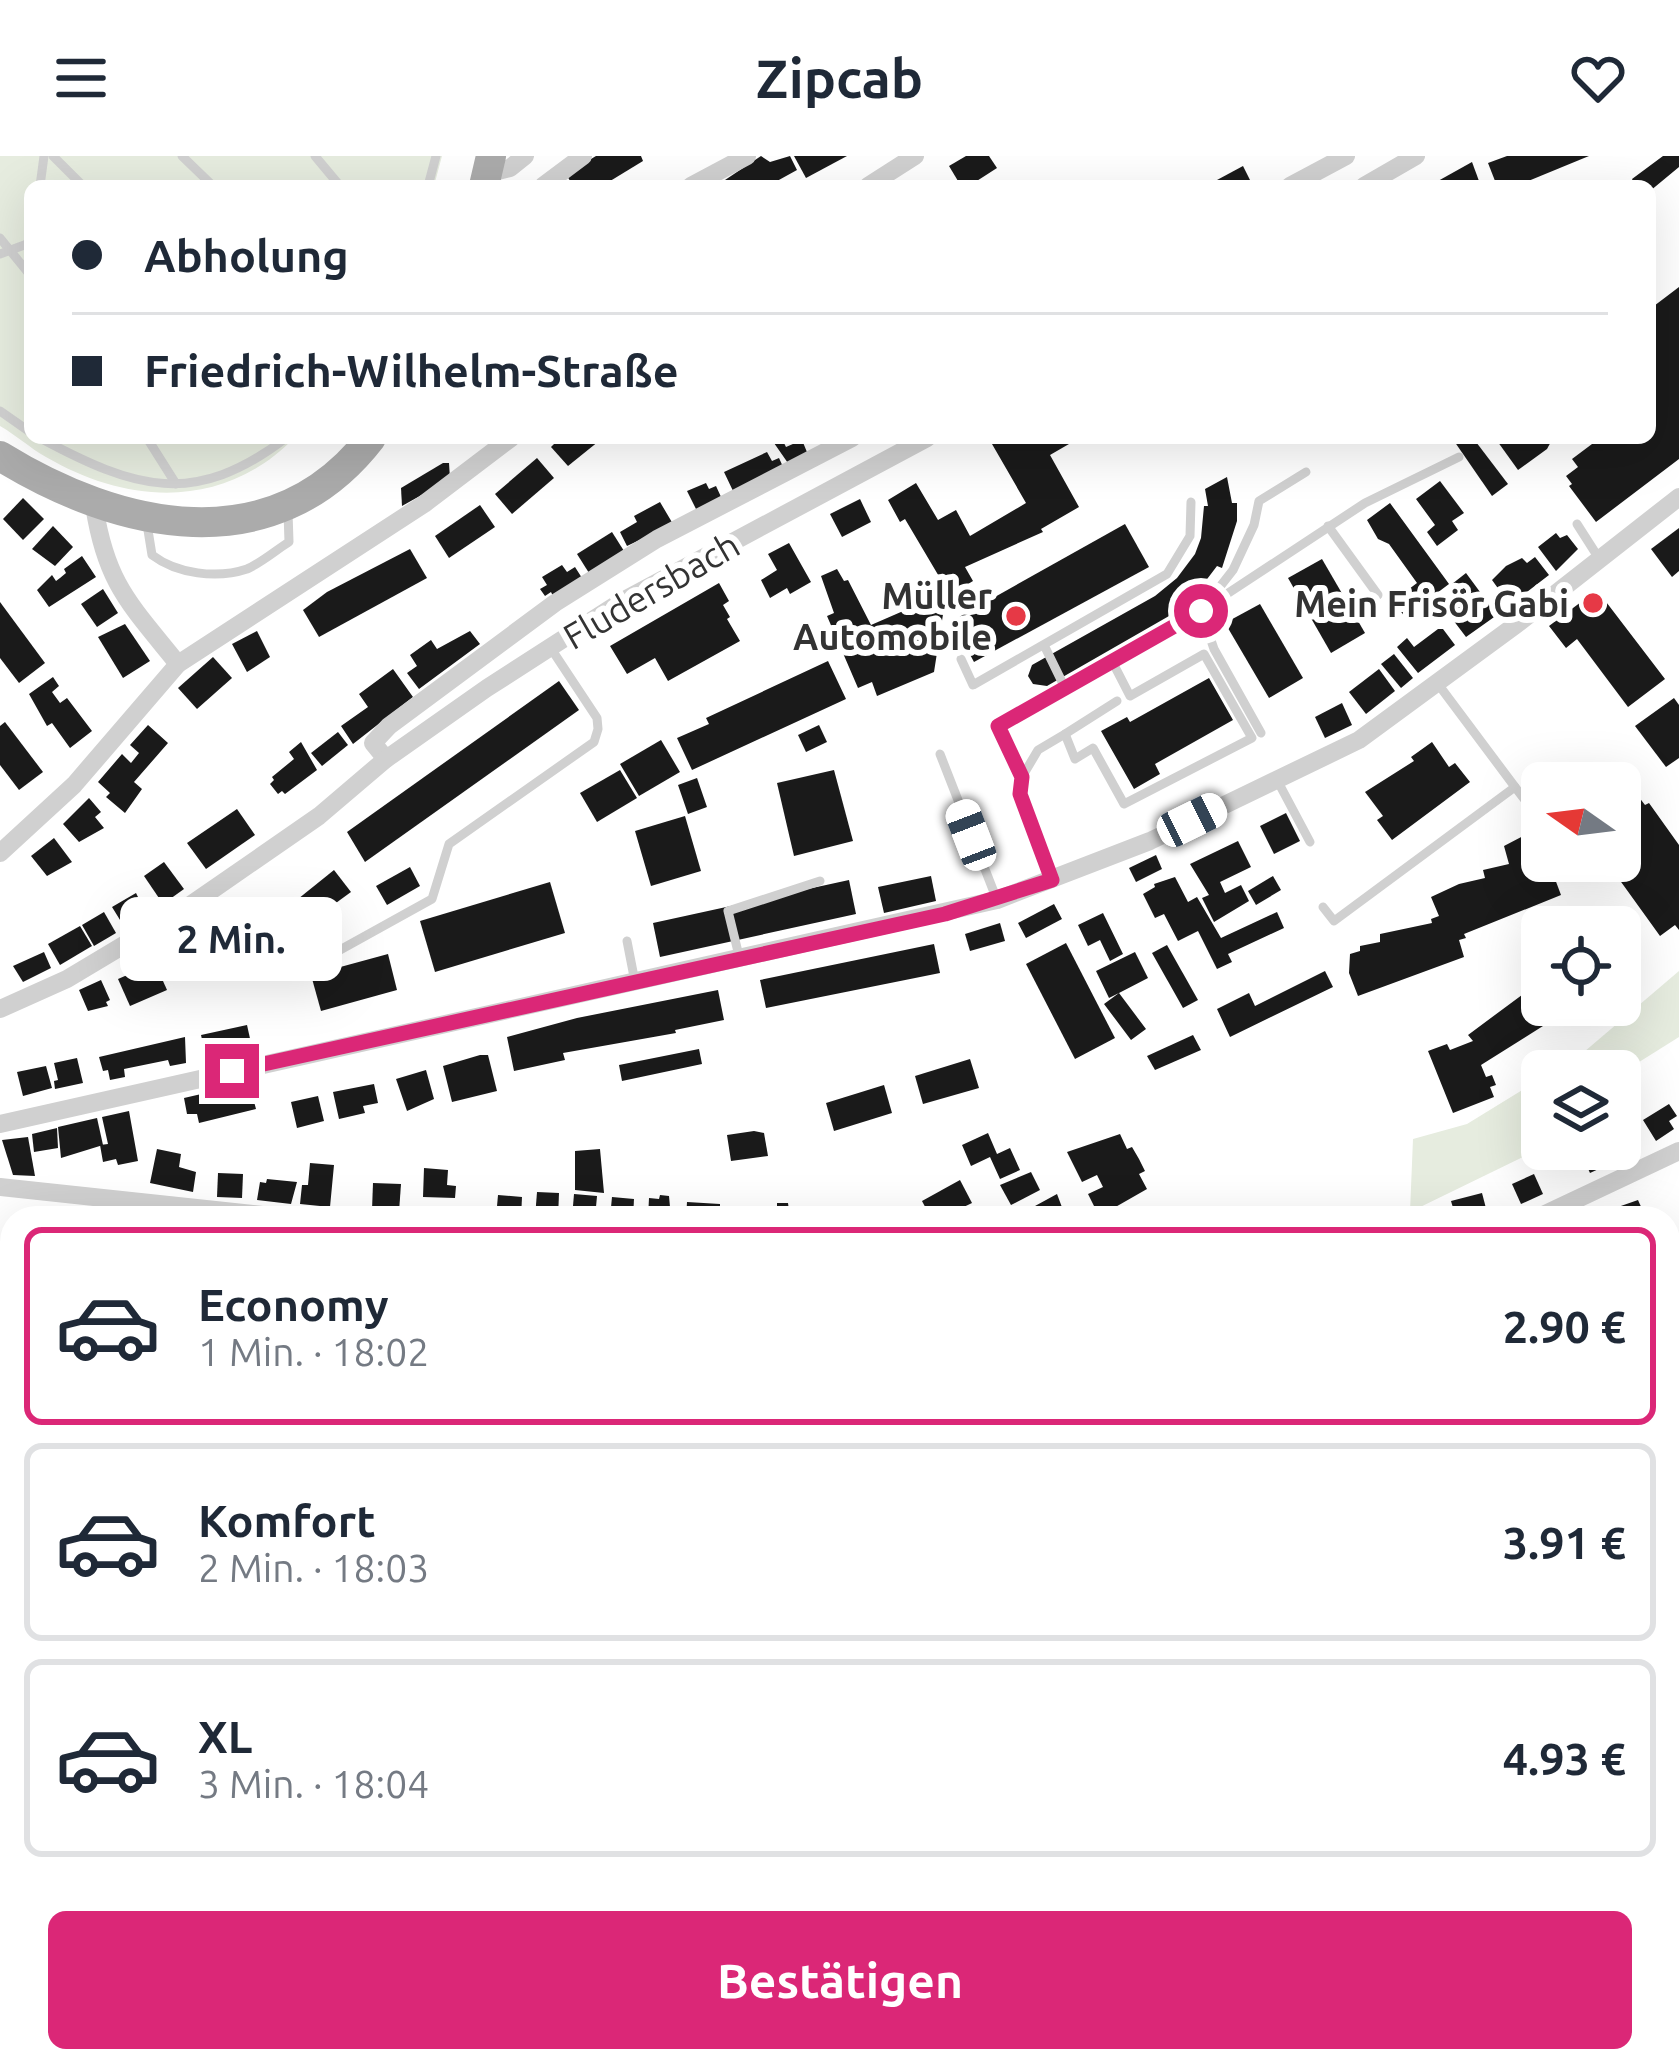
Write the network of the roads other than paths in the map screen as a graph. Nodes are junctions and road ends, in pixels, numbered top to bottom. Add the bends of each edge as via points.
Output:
1 (53, 156) edge
2 (182, 156) edge
3 (208, 156) edge
4 (315, 156) edge
5 (525, 156) edge
6 (584, 156) edge
7 (747, 156) edge
8 (915, 156) edge
9 (1346, 156) edge
10 (1416, 156) edge
11 (198, 169) junction
12 (491, 176) edge
13 (76, 180) edge
14 (208, 180) edge
15 (335, 180) edge
16 (551, 180) edge
17 (703, 180) edge
18 (877, 180) edge
19 (1301, 180) edge
20 (1374, 180) edge
21 (0, 238) edge
22 (6, 253) edge
23 (53, 444) edge
24 (151, 444) edge
25 (278, 444) edge
26 (366, 444) edge
27 (503, 444) edge
28 (840, 444) edge
29 (916, 444) edge
30 (0, 456) edge
31 (1459, 457) dead end
32 (1306, 472) dead end
33 (177, 485) junction
34 (1679, 497) edge
35 (1191, 502) dead end
36 (288, 504) junction
37 (94, 505) junction
38 (145, 519) junction
39 (1577, 524) dead end
40 (1328, 526) junction
41 (1600, 560) junction
42 (1378, 595) dead end
43 (1201, 611) junction
44 (1044, 645) junction
45 (550, 647) junction
46 (961, 659) dead end
47 (1113, 662) junction
48 (178, 664) junction
49 (1438, 684) junction
50 (1065, 688) junction
51 (1117, 701) dead end
52 (1262, 733) dead end
53 (1065, 734) junction
54 (380, 751) junction
55 (354, 753) dead end
56 (940, 754) dead end
57 (1022, 777) junction
58 (1276, 778) junction
59 (1515, 788) junction
60 (1521, 796) edge
61 (1310, 842) dead end
62 (0, 854) edge
63 (1052, 880) junction
64 (820, 881) dead end
65 (998, 900) junction
66 (1323, 907) dead end
67 (627, 941) dead end
68 (740, 960) junction
69 (302, 970) dead end
70 (635, 982) junction
71 (0, 1010) edge
72 (0, 1124) edge
73 (1679, 1151) edge
74 (0, 1187) edge
75 (178, 1206) edge
76 (1562, 1206) edge

1 - 13 lane
2 - 11 lane
3 - 11 lane
4 - 15 lane
5 - 12 street
6 - 16 street
7 - 17 street
8 - 18 street
9 - 19 street
10 - 20 street
11 - 14 lane
21 - 22 lane
23 - 33 lane via 112,472
24 - 33 lane
25 - 33 lane via 226,476
26 - 36 main road via 324,485
27 - 48 street
28 - 54 street, Fludersbach via 657,539 555,603 389,726
29 - 45 street, Fludersbach
30 - 37 main road
31 - 40 lane
32 - 43 lane via 1259,501 1233,570
34 - 41 street
35 - 44 lane via 1190,536 1167,574
36 - 38 main road via 220,522
36 - 38 lane via 289,542 248,568 219,572 169,568 152,555
37 - 38 main road
37 - 48 street via 117,587
39 - 41 lane
40 - 42 lane
40 - 43 lane
41 - 49 street
43 - 47 lane
43 - 52 lane
44 - 46 lane via 973,685
44 - 50 lane
45 - 54 street, Fludersbach
45 - 69 lane via 597,718 594,742 449,844 432,899
47 - 50 lane
47 - 53 lane via 1130,696 1204,654 1252,739 1124,804 1093,748 1075,758
48 - 62 street via 74,785
49 - 58 street via 1359,740
49 - 59 lane
50 - 57 lane via 998,726
51 - 53 lane
53 - 57 lane via 1038,750
54 - 55 street, Fludersbach
54 - 71 street, Fludersbach via 319,816 190,906
56 - 65 lane
57 - 63 lane via 1020,794
58 - 61 lane
58 - 63 street
59 - 60 lane
59 - 66 lane via 1334,922
63 - 65 street
64 - 68 lane via 728,910
65 - 68 street
67 - 70 lane
68 - 70 street
70 - 72 street
73 - 76 street
74 - 75 street

